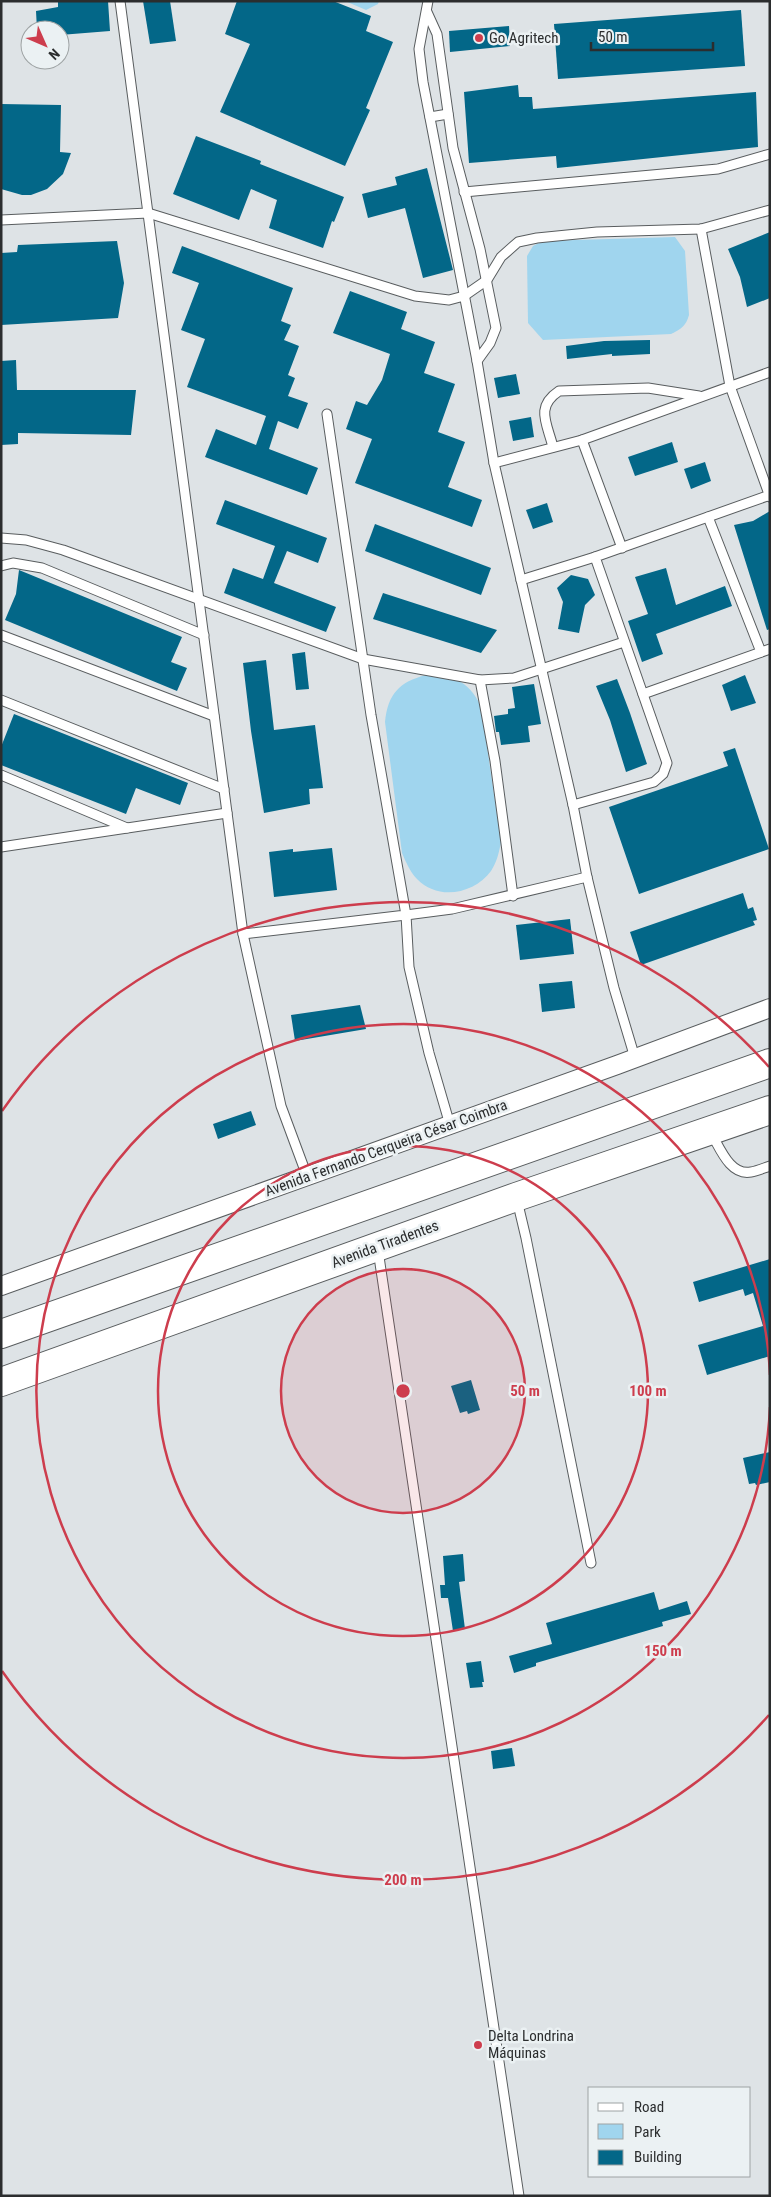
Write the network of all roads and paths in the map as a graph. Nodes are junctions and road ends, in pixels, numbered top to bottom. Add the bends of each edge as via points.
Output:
1 (120, 1) edge
2 (428, 1) edge
3 (427, 12) junction
4 (448, 114) junction
5 (430, 117) junction
6 (454, 148) junction
7 (436, 152) junction
8 (770, 154) edge
9 (464, 192) junction
10 (770, 210) edge
11 (148, 213) junction
12 (1, 220) edge
13 (701, 229) junction
14 (487, 280) junction
15 (464, 296) junction
16 (477, 360) junction
17 (770, 372) edge
18 (730, 386) junction
19 (702, 396) junction
20 (327, 414) dead end
21 (582, 440) junction
22 (554, 447) junction
23 (494, 463) junction
24 (770, 496) edge
25 (708, 517) junction
26 (1, 538) edge
27 (622, 548) junction
28 (595, 557) junction
29 (1, 566) edge
30 (521, 580) junction
31 (199, 599) junction
32 (1, 635) edge
33 (204, 635) junction
34 (624, 642) junction
35 (765, 650) edge
36 (363, 659) junction
37 (542, 670) junction
38 (480, 680) junction
39 (642, 694) junction
40 (1, 700) edge
41 (214, 716) junction
42 (1, 775) edge
43 (224, 789) junction
44 (573, 805) junction
45 (227, 813) junction
46 (128, 828) junction
47 (1, 847) edge
48 (586, 877) junction
49 (513, 896) junction
50 (406, 915) junction
51 (243, 934) junction
52 (770, 1008) edge
53 (635, 1058) junction
54 (770, 1063) edge
55 (770, 1110) edge
56 (450, 1124) junction
57 (710, 1131) junction
58 (770, 1166) edge
59 (307, 1176) junction
60 (516, 1197) junction
61 (377, 1247) junction
62 (1, 1286) edge
63 (1, 1322) edge
64 (29, 1324) junction
65 (1, 1334) edge
66 (1, 1382) edge
67 (591, 1563) dead end
68 (519, 2196) edge

1 - 11 lane
2 - 3 lane
3 - 4 lane via 437,34
3 - 5 lane via 419,49
4 - 5 lane
4 - 6 lane
5 - 7 lane
6 - 7 lane
6 - 9 lane
7 - 15 lane
8 - 9 lane via 718,169
9 - 14 lane
10 - 13 lane
11 - 12 lane
11 - 15 lane via 415,296 449,300
11 - 31 lane
13 - 14 lane via 597,232 518,242 501,257
13 - 18 lane
14 - 15 lane
14 - 16 lane via 496,328
15 - 16 lane
16 - 23 lane
17 - 18 lane
18 - 19 lane
18 - 24 lane
19 - 21 lane
19 - 22 lane via 648,388 559,391 548,398 544,410
20 - 36 lane
21 - 22 lane
21 - 27 lane
22 - 23 lane
23 - 30 lane
24 - 25 lane
25 - 27 lane
25 - 35 lane
26 - 31 lane via 26,540 63,550
27 - 28 lane
28 - 30 lane
28 - 34 lane
29 - 33 lane via 13,563 42,568
30 - 37 lane
31 - 33 lane
31 - 36 lane
32 - 41 lane
33 - 41 lane
34 - 37 lane
34 - 39 lane
35 - 39 lane
36 - 38 lane
36 - 50 lane
37 - 38 lane via 514,678
37 - 44 lane
38 - 49 lane via 495,760
39 - 44 lane via 667,762 663,774 654,782
40 - 43 lane
41 - 43 lane
42 - 46 lane
43 - 45 lane
44 - 48 lane
45 - 46 lane
45 - 51 lane
46 - 47 lane
48 - 49 lane
48 - 53 lane
49 - 50 lane
50 - 51 lane
50 - 56 lane via 409,967
51 - 59 lane via 280,1106
52 - 53 street, Avenida Fernando Cerqueira César Coimbra
53 - 56 street, Avenida Fernando Cerqueira César Coimbra
54 - 64 highway
55 - 57 highway, Avenida Tiradentes
56 - 59 street, Avenida Fernando Cerqueira César Coimbra
57 - 58 lane via 730,1165 738,1170 749,1173
57 - 60 highway, Avenida Tiradentes
59 - 62 street, Avenida Fernando Cerqueira César Coimbra
60 - 61 highway, Avenida Tiradentes
60 - 67 lane
61 - 66 highway, Avenida Tiradentes
61 - 68 lane
63 - 64 highway
64 - 65 highway

